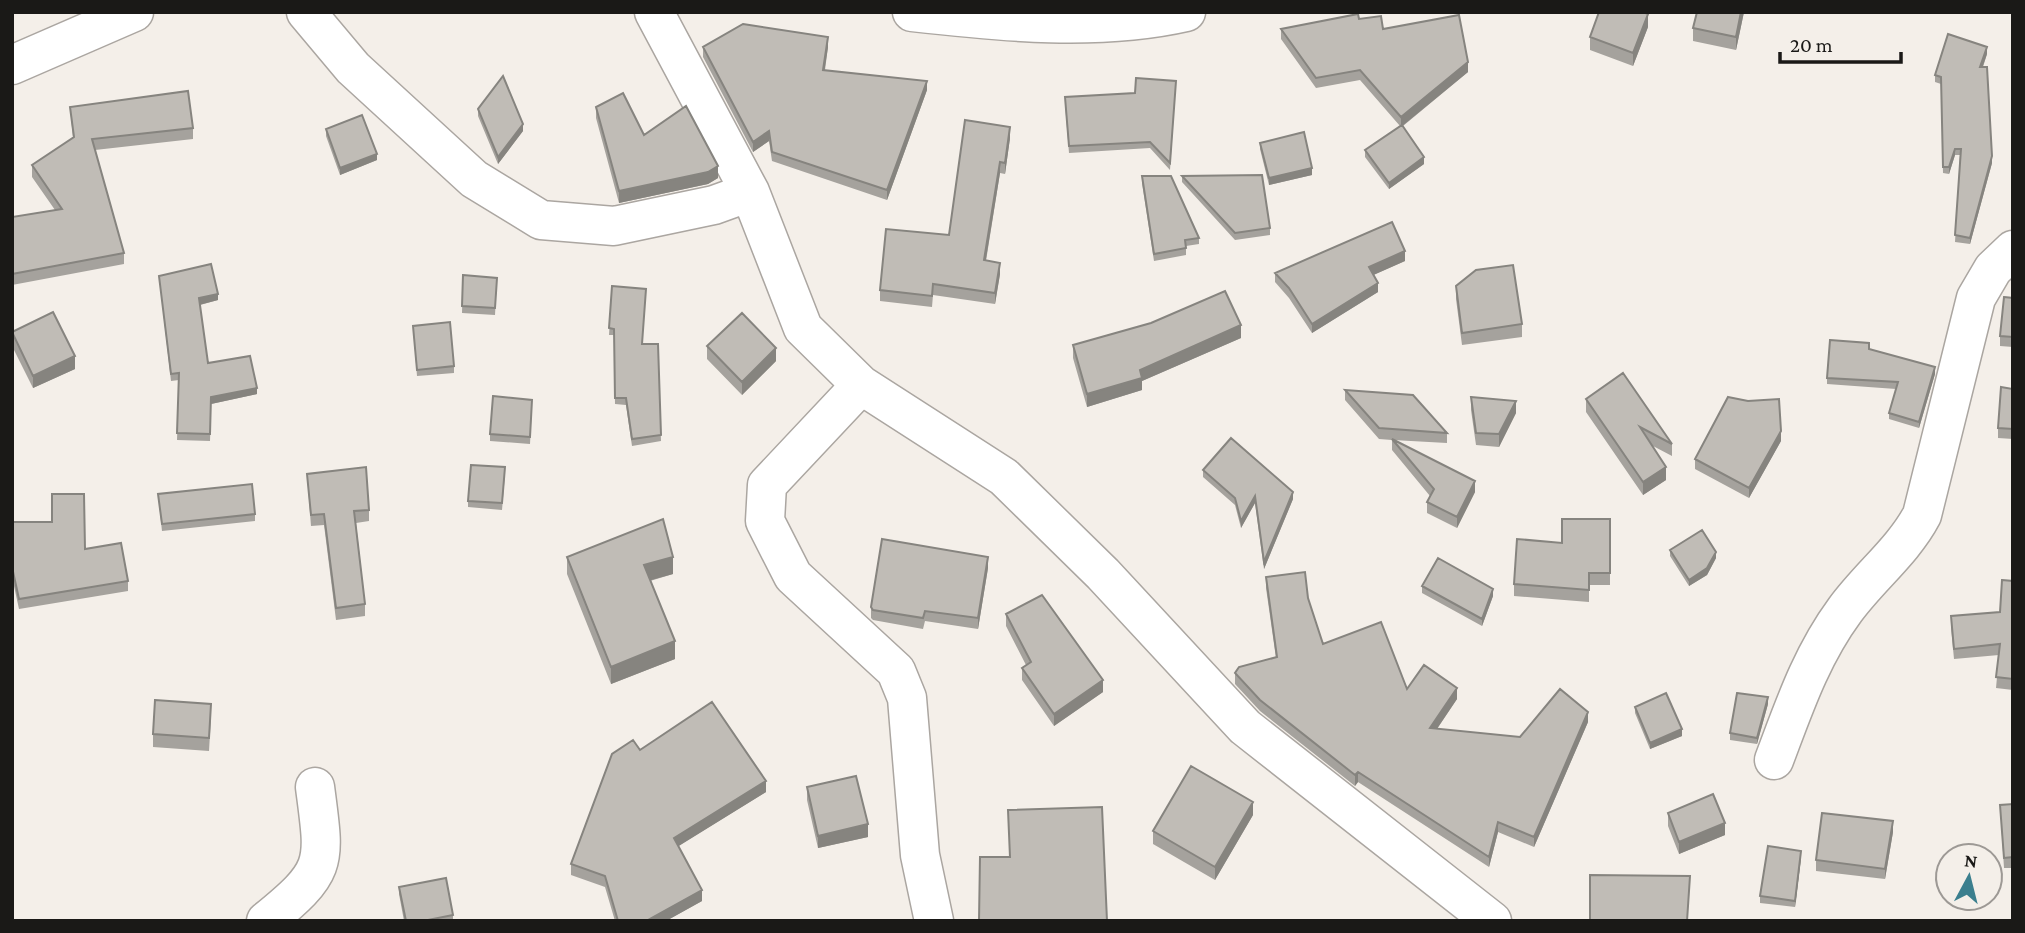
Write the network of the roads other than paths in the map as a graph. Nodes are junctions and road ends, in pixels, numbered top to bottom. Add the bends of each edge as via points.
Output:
1 (134, 12) edge
2 (306, 12) edge
3 (654, 12) edge
4 (912, 12) edge
5 (1186, 12) edge
6 (12, 65) edge
7 (750, 192) junction
8 (2013, 250) edge
9 (861, 385) junction
10 (1774, 760) dead end
11 (315, 786) dead end
12 (266, 921) edge
13 (934, 921) edge
14 (1492, 921) edge

1 - 6 street
2 - 7 street via 353,68 474,179 541,220 614,226 714,205
3 - 7 street
4 - 5 street via 1001,22 1149,20
7 - 9 street via 803,328
8 - 10 street via 1993,269 1976,298 1922,515 1912,535 1844,611 1808,670
9 - 13 street via 767,485 765,521 793,576 896,671 907,698 920,855
9 - 14 street via 1004,477 1103,574 1245,727
11 - 12 street via 321,838 317,872 303,891

